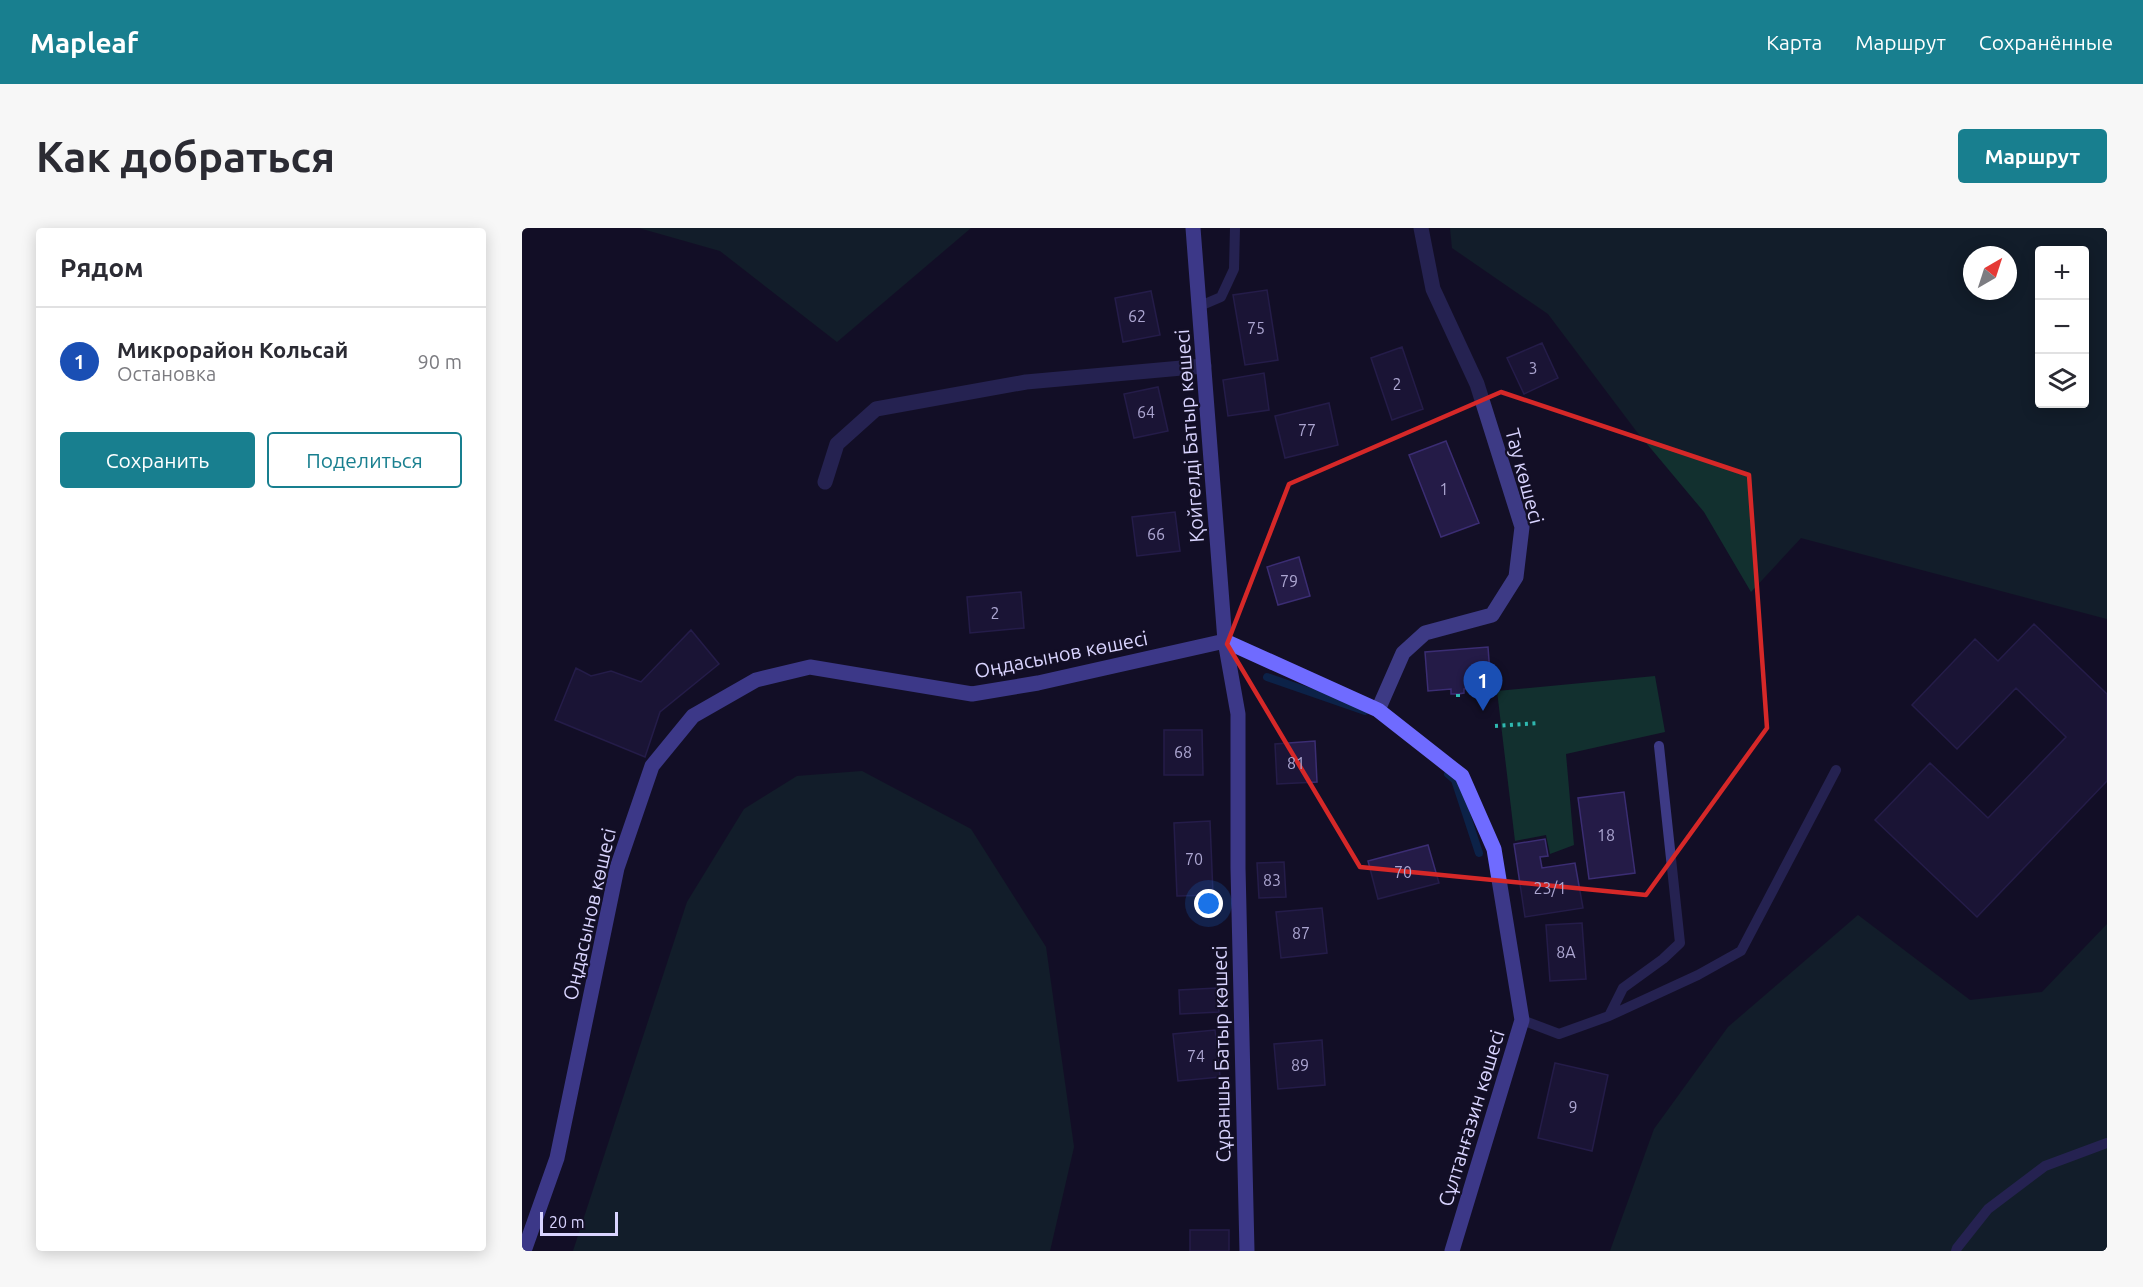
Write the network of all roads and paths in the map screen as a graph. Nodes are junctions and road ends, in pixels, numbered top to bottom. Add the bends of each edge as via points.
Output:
1 (1193, 228) edge
2 (1235, 228) edge
3 (1421, 228) edge
4 (1200, 306) junction
5 (1204, 366) junction
6 (825, 482) dead end
7 (1225, 641) junction
8 (1378, 710) junction
9 (1539, 723) dead end
10 (1495, 726) dead end
11 (1659, 746) dead end
12 (1836, 770) dead end
13 (1609, 1016) junction
14 (1522, 1020) junction
15 (2107, 1143) edge
16 (524, 1251) edge
17 (1247, 1251) edge
18 (1452, 1251) edge
19 (1956, 1251) edge

1 - 4 street, Қойгелді Батыр көшесі
2 - 4 lane via 1234,268 1221,297
3 - 8 street, Тау көшесі via 1433,289 1477,384 1521,527 1516,577 1492,615 1425,633 1403,653
4 - 5 street, Қойгелді Батыр көшесі
5 - 6 street via 1026,382 876,409 837,444
5 - 7 street, Қойгелді Батыр көшесі
7 - 8 street, Сұлтанғазин көшесі
7 - 16 street, Оңдасынов көшесі via 972,694 810,667 756,680 693,716 652,766 617,868 557,1158
7 - 17 street, Сұраншы Батыр көшесі via 1238,714
8 - 14 street, Сұлтанғазин көшесі via 1462,776 1494,849
9 - 10 path
11 - 13 lane via 1680,943 1623,988
12 - 13 lane via 1741,951
13 - 14 lane via 1559,1034
14 - 18 street, Сұлтанғазин көшесі
15 - 19 lane via 2045,1166 1988,1209

